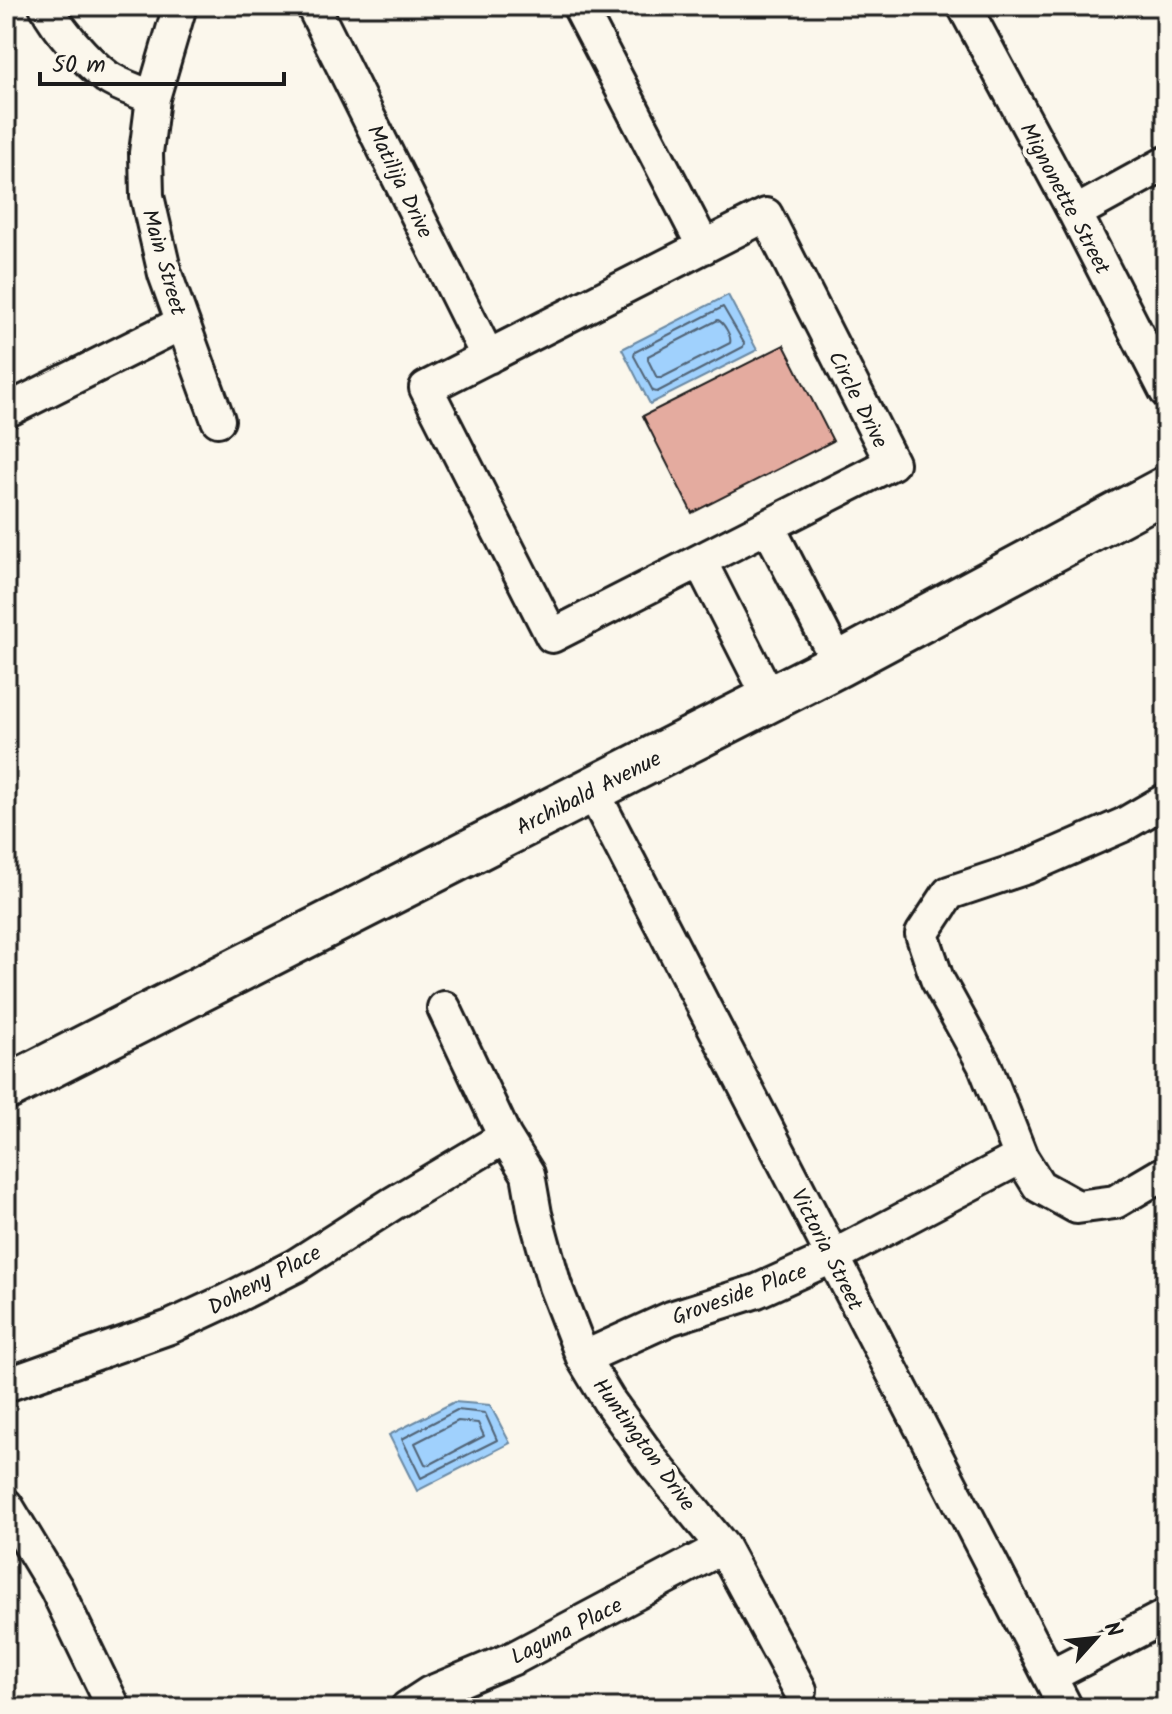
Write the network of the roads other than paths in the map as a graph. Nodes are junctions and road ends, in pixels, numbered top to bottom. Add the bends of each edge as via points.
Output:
1 (46, 6) edge
2 (180, 6) edge
3 (313, 6) edge
4 (579, 6) edge
5 (964, 6) edge
6 (153, 98) junction
7 (1166, 163) edge
8 (1075, 213) junction
9 (704, 247) junction
10 (182, 323) junction
11 (488, 357) junction
12 (1166, 391) edge
13 (6, 411) edge
14 (218, 420) dead end
15 (1166, 489) edge
16 (768, 526) junction
17 (700, 561) junction
18 (839, 664) junction
19 (770, 699) junction
20 (592, 790) junction
21 (1166, 800) edge
22 (444, 1008) dead end
23 (6, 1088) edge
24 (505, 1137) junction
25 (1021, 1157) junction
26 (1166, 1172) edge
27 (832, 1257) junction
28 (583, 1358) junction
29 (6, 1385) edge
30 (6, 1505) edge
31 (723, 1547) junction
32 (1166, 1616) edge
33 (1050, 1676) junction
34 (800, 1690) dead end
35 (114, 1708) edge
36 (407, 1708) edge
37 (1066, 1708) edge

1 - 6 street via 108,78
2 - 6 street, Main Street
3 - 11 street, Matilija Drive
4 - 9 street
5 - 8 street, Mignonette Street
6 - 10 street, Main Street via 147,196
7 - 8 street
8 - 12 street, Mignonette Street
9 - 11 street, Circle Drive
9 - 16 street, Circle Drive via 766,215 892,463
10 - 13 street
10 - 14 street, Main Street
11 - 17 street, Circle Drive via 426,388 552,636
15 - 18 main road, Archibald Avenue
16 - 17 street, Circle Drive
16 - 18 street
17 - 19 street
18 - 19 main road, Archibald Avenue
19 - 20 main road, Archibald Avenue
20 - 23 main road, Archibald Avenue
20 - 27 street, Victoria Street
21 - 25 street via 1027,867 949,893 922,934 937,979 985,1066
22 - 24 street, Huntington Drive
24 - 28 street, Huntington Drive via 528,1174 555,1286
24 - 29 street, Doheny Place via 295,1266 226,1301 170,1327
25 - 26 street via 1039,1186 1077,1207 1115,1202
25 - 27 street, Groveside Place
27 - 28 street, Groveside Place
27 - 33 street, Victoria Street
28 - 31 street, Huntington Drive via 653,1462
30 - 35 street via 56,1588
31 - 34 street, Huntington Drive
31 - 36 street, Laguna Place via 516,1657
32 - 33 street
33 - 37 street, Victoria Street

